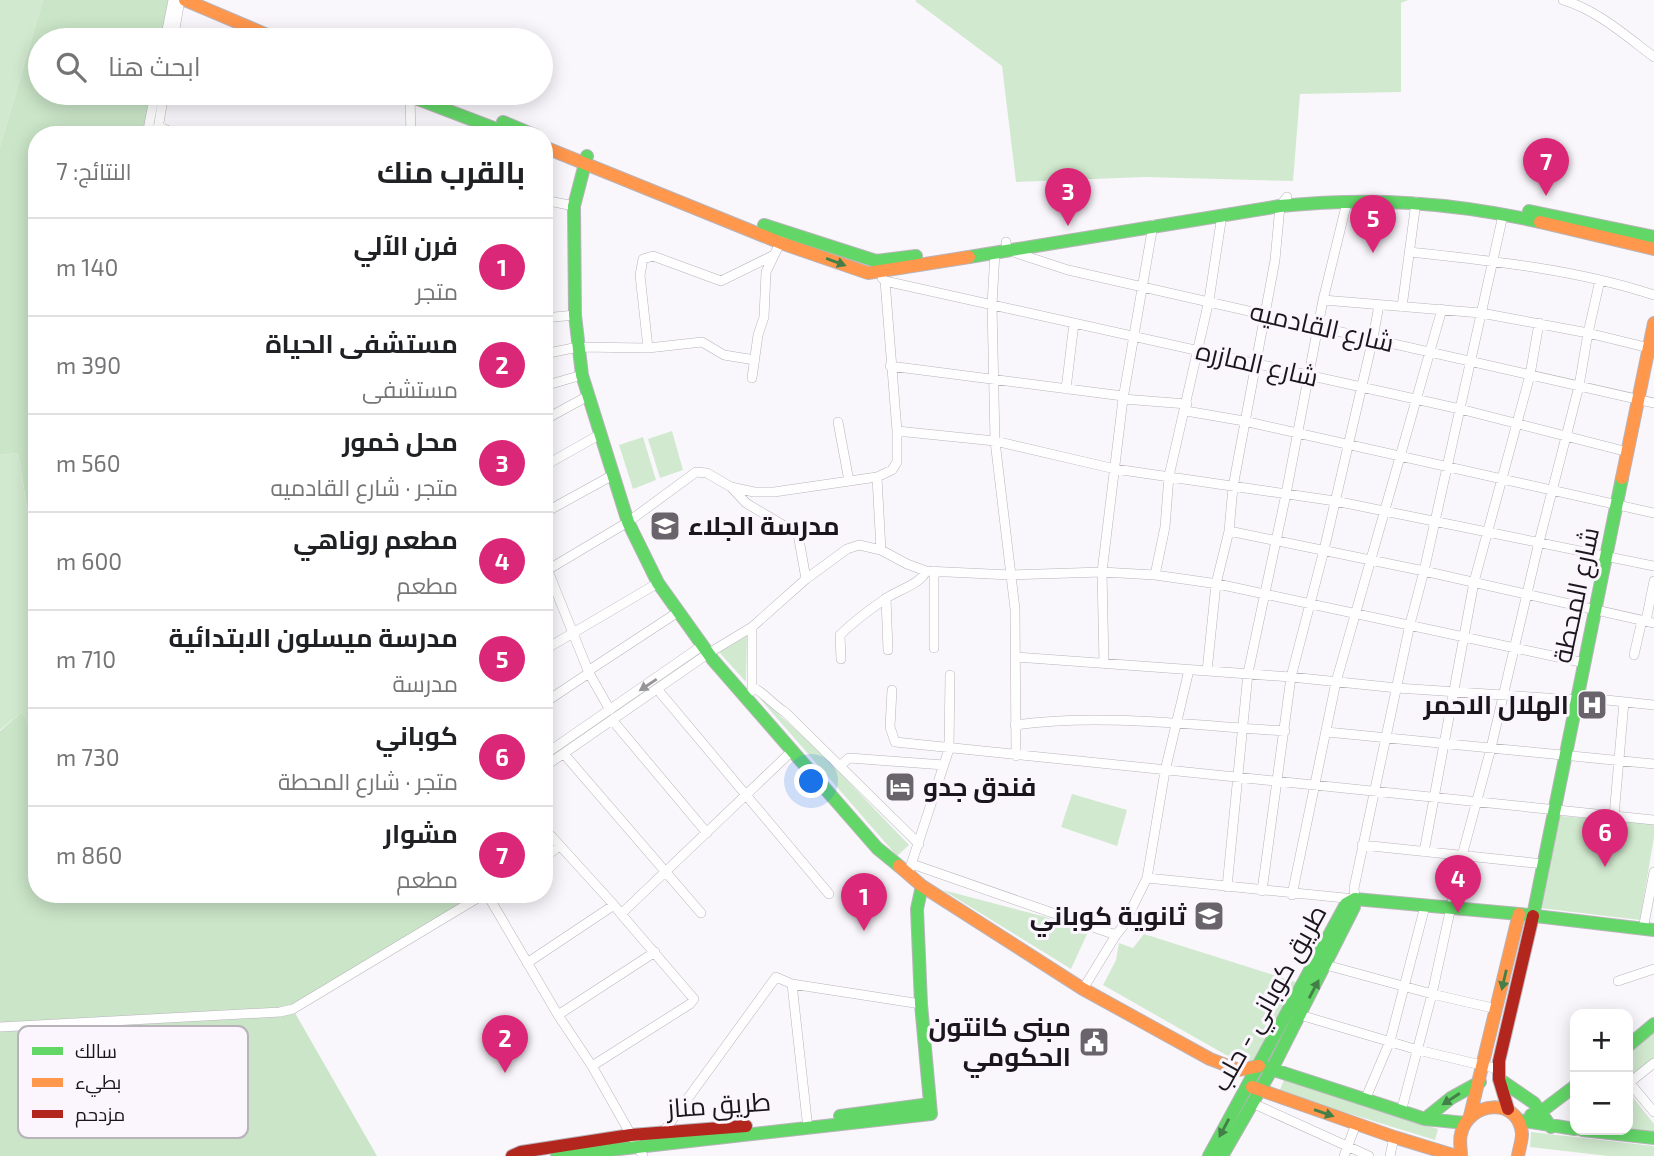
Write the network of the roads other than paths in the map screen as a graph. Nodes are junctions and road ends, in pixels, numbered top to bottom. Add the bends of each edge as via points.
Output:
1 (173, 0) edge
2 (183, 0) edge
3 (202, 0) edge
4 (1563, 0) edge
5 (168, 28) edge
6 (176, 28) edge
7 (250, 28) edge
8 (267, 28) edge
9 (1654, 57) edge
10 (153, 105) edge
11 (162, 105) edge
12 (407, 105) edge
13 (434, 105) edge
14 (458, 105) edge
15 (149, 126) edge
16 (159, 126) edge
17 (410, 126) edge
18 (489, 126) edge
19 (511, 126) edge
20 (553, 143) edge
21 (553, 150) edge
22 (585, 159) junction
23 (553, 202) edge
24 (1284, 202) junction
25 (1348, 202) junction
26 (1416, 202) junction
27 (574, 206) junction
28 (1222, 215) junction
29 (1503, 215) junction
30 (1153, 224) junction
31 (1654, 237) edge
32 (782, 238) junction
33 (1003, 248) junction
34 (1654, 249) edge
35 (1410, 252) junction
36 (772, 256) junction
37 (1494, 262) junction
38 (879, 271) junction
39 (1600, 280) junction
40 (1141, 288) junction
41 (1654, 295) edge
42 (1209, 300) junction
43 (1323, 300) junction
44 (992, 305) junction
45 (1379, 305) junction
46 (1402, 307) junction
47 (1442, 309) junction
48 (1264, 313) junction
49 (1481, 313) junction
50 (575, 315) junction
51 (553, 317) edge
52 (1074, 323) junction
53 (1539, 323) junction
54 (1654, 323) edge
55 (1319, 326) junction
56 (1588, 333) junction
57 (1133, 336) junction
58 (1373, 338) junction
59 (578, 348) junction
60 (648, 348) junction
61 (1652, 349) edge
62 (1198, 351) junction
63 (553, 352) edge
64 (1430, 352) junction
65 (755, 360) junction
66 (1471, 361) junction
67 (1254, 363) junction
68 (890, 366) junction
69 (582, 374) junction
70 (1310, 375) junction
71 (1530, 375) junction
72 (752, 378) dead end
73 (994, 379) junction
74 (553, 383) edge
75 (1579, 386) junction
76 (1362, 387) junction
77 (1066, 389) junction
78 (588, 396) junction
79 (1123, 398) junction
80 (1416, 399) junction
81 (1639, 400) junction
82 (1654, 403) edge
83 (1186, 407) junction
84 (1461, 409) junction
85 (553, 415) edge
86 (1244, 421) junction
87 (838, 422) dead end
88 (1517, 425) junction
89 (897, 430) junction
90 (1298, 433) junction
91 (598, 435) junction
92 (1566, 437) junction
93 (995, 441) junction
94 (1348, 445) junction
95 (1628, 452) junction
96 (1400, 456) junction
97 (553, 461) edge
98 (1447, 467) junction
99 (1115, 469) junction
100 (613, 475) junction
101 (1169, 476) junction
102 (877, 477) junction
103 (1502, 479) junction
104 (849, 481) junction
105 (731, 487) junction
106 (1233, 487) junction
107 (1552, 490) junction
108 (1286, 494) junction
109 (1335, 501) junction
110 (1617, 505) junction
111 (553, 508) edge
112 (1385, 510) junction
113 (1654, 513) edge
114 (1436, 520) junction
115 (628, 522) junction
116 (1229, 531) junction
117 (1489, 531) junction
118 (1276, 542) junction
119 (1539, 542) junction
120 (881, 550) junction
121 (1324, 550) junction
122 (1607, 555) junction
123 (1370, 561) junction
124 (553, 564) edge
125 (1654, 566) edge
126 (930, 571) junction
127 (1424, 571) junction
128 (1102, 572) junction
129 (1011, 575) junction
130 (1155, 575) junction
131 (806, 579) junction
132 (1654, 581) edge
133 (1474, 582) junction
134 (658, 583) junction
135 (1216, 584) junction
136 (553, 587) edge
137 (1266, 593) junction
138 (1527, 595) junction
139 (886, 598) junction
140 (1310, 602) junction
141 (1596, 610) junction
142 (678, 612) junction
143 (1356, 612) junction
144 (1647, 621) edge
145 (1410, 624) junction
146 (752, 626) junction
147 (572, 632) junction
148 (1464, 636) junction
149 (553, 644) edge
150 (1516, 647) junction
151 (706, 649) junction
152 (934, 649) dead end
153 (888, 650) dead end
154 (1634, 655) dead end
155 (1016, 657) junction
156 (841, 659) dead end
157 (1585, 663) junction
158 (1104, 664) junction
159 (1189, 670) junction
160 (1207, 671) junction
161 (589, 672) junction
162 (1248, 673) junction
163 (950, 675) dead end
164 (1291, 677) junction
165 (1336, 682) junction
166 (752, 687) junction
167 (1397, 688) junction
168 (659, 690) junction
169 (892, 690) dead end
170 (1455, 692) junction
171 (1502, 695) junction
172 (553, 697) edge
173 (1578, 699) junction
174 (1624, 702) junction
175 (1654, 705) edge
176 (754, 709) junction
177 (610, 710) junction
178 (612, 722) junction
179 (1175, 723) junction
180 (1015, 725) junction
181 (1244, 729) junction
182 (1285, 731) junction
183 (1327, 732) junction
184 (1386, 737) junction
185 (1446, 743) junction
186 (1491, 748) junction
187 (553, 749) edge
188 (949, 750) junction
189 (792, 751) junction
190 (564, 754) junction
191 (1566, 755) junction
192 (1016, 756) junction
193 (553, 761) edge
194 (1620, 761) junction
195 (1654, 764) edge
196 (841, 765) junction
197 (944, 765) junction
198 (1165, 771) junction
199 (1237, 778) junction
200 (1278, 782) junction
201 (1314, 786) junction
202 (1374, 792) junction
203 (747, 794) junction
204 (1435, 798) junction
205 (1476, 802) junction
206 (1555, 810) junction
207 (1614, 816) junction
208 (1654, 820) edge
209 (707, 833) junction
210 (553, 838) edge
211 (919, 844) junction
212 (1362, 845) junction
213 (560, 846) junction
214 (553, 851) edge
215 (1424, 852) junction
216 (1462, 856) junction
217 (1544, 864) junction
218 (909, 868) junction
219 (1654, 872) edge
220 (664, 873) junction
221 (1147, 878) junction
222 (922, 886) junction
223 (1227, 887) junction
224 (1262, 891) junction
225 (829, 894) dead end
226 (1292, 894) junction
227 (1354, 899) junction
228 (468, 903) edge
229 (492, 903) edge
230 (1426, 906) junction
231 (1451, 908) junction
232 (618, 909) junction
233 (701, 913) dead end
234 (1519, 914) junction
235 (1533, 916) junction
236 (1648, 930) edge
237 (1116, 935) junction
238 (655, 952) junction
239 (527, 963) junction
240 (1326, 965) junction
241 (1654, 969) edge
242 (1618, 981) dead end
243 (792, 984) junction
244 (1405, 987) junction
245 (1083, 989) junction
246 (1432, 994) junction
247 (921, 1004) junction
248 (1497, 1009) junction
249 (558, 1015) junction
250 (1300, 1015) junction
251 (1654, 1024) edge
252 (18, 1026) edge
253 (19, 1026) edge
254 (0, 1027) edge
255 (1390, 1041) junction
256 (1633, 1042) edge
257 (1418, 1050) junction
258 (1654, 1063) edge
259 (1484, 1065) junction
260 (592, 1066) junction
261 (1265, 1068) junction
262 (1239, 1070) junction
263 (1499, 1074) junction
264 (1633, 1078) edge
265 (1480, 1082) junction
266 (1254, 1088) junction
267 (1633, 1088) edge
268 (1570, 1090) edge
269 (1365, 1100) junction
270 (1252, 1103) junction
271 (1508, 1109) junction
272 (1542, 1111) junction
273 (1401, 1112) junction
274 (1654, 1112) edge
275 (1425, 1119) junction
276 (1468, 1120) junction
277 (1518, 1120) junction
278 (1356, 1124) junction
279 (807, 1125) junction
280 (1551, 1126) junction
281 (1570, 1128) edge
282 (1627, 1135) edge
283 (662, 1137) junction
284 (1394, 1137) junction
285 (1654, 1138) edge
286 (637, 1145) edge
287 (1345, 1152) edge
288 (1224, 1155) edge
289 (512, 1156) edge
290 (557, 1156) edge
291 (1209, 1156) edge
292 (1369, 1156) edge
293 (1390, 1156) edge
294 (1459, 1156) edge
295 (1518, 1156) edge

1 - 5 street
2 - 6 street
2 - 7 main road
3 - 8 main road
4 - 9 street via 1614,26
10 - 15 street
11 - 16 street
12 - 17 street
13 - 18 main road
14 - 19 main road
20 - 22 main road
21 - 22 main road
22 - 27 main road
22 - 32 main road
23 - 27 street
24 - 25 main road
24 - 28 main road
24 - 30 main road
24 - 31 main road via 1344,192 1423,193
24 - 48 street
25 - 26 main road
25 - 43 street
26 - 29 main road
26 - 35 street
27 - 50 main road
28 - 30 main road
28 - 42 street
29 - 34 main road
29 - 37 street
30 - 33 main road
30 - 40 street
32 - 36 street
32 - 38 main road
33 - 38 main road
33 - 40 street, شارع القادميه
33 - 44 street
35 - 37 street
35 - 46 street
36 - 60 street via 721,281 653,256 643,259 640,275
36 - 65 street
37 - 39 street
37 - 49 street
38 - 44 street, شارع المازره
38 - 68 street
39 - 41 street
39 - 56 street
40 - 42 street, شارع القادميه
40 - 57 street
42 - 48 street, شارع القادميه
42 - 62 street
43 - 45 street
43 - 55 street
44 - 52 street, شارع المازره
44 - 73 street
45 - 46 street
45 - 58 street
46 - 47 street
47 - 49 street
47 - 64 street
48 - 55 street, شارع القادميه
48 - 67 street
49 - 53 street
49 - 66 street
50 - 51 street
50 - 59 main road
52 - 57 street, شارع المازره
52 - 77 street
53 - 56 street
53 - 71 street
54 - 61 main road, شارع المحطة
55 - 58 street, شارع القادميه
55 - 70 street
56 - 61 street
56 - 75 street
57 - 62 street, شارع المازره
57 - 79 street
58 - 64 street, شارع القادميه
58 - 76 street
59 - 60 street
59 - 63 street
59 - 69 main road
60 - 65 street via 702,342 724,355
61 - 81 main road, شارع المحطة
62 - 67 street, شارع المازره
62 - 83 street
64 - 66 street, شارع القادميه
64 - 80 street
65 - 72 street
66 - 71 street, شارع القادميه
66 - 84 street
67 - 70 street, شارع المازره
67 - 86 street
68 - 73 street
68 - 89 street
69 - 74 street
69 - 78 main road
70 - 76 street, شارع المازره
70 - 90 street
71 - 75 street, شارع القادميه
71 - 88 street
73 - 77 street
73 - 93 street
75 - 81 street, شارع القادميه
75 - 92 street
76 - 80 street, شارع المازره
76 - 94 street
77 - 79 street
78 - 85 street
78 - 91 main road
79 - 83 street
79 - 99 street
80 - 84 street, شارع المازره
80 - 96 street
81 - 82 street, شارع القادميه
81 - 95 main road, شارع المحطة
83 - 86 street
83 - 101 street
84 - 88 street, شارع المازره
84 - 98 street
86 - 90 street
86 - 106 street
87 - 104 street
88 - 92 street, شارع المازره
88 - 103 street
89 - 93 street
89 - 102 street via 897,462
90 - 94 street
90 - 108 street
91 - 97 street
91 - 100 main road
92 - 95 street, شارع المازره
92 - 107 street
93 - 99 street
93 - 129 street
94 - 96 street
94 - 109 street
95 - 110 main road, شارع المحطة
96 - 98 street
96 - 112 street
98 - 103 street
98 - 114 street
99 - 101 street
99 - 128 street
100 - 111 street
100 - 115 main road
101 - 106 street
101 - 130 street
102 - 104 street
102 - 120 street
103 - 107 street
103 - 117 street
104 - 105 street via 774,492
105 - 115 street via 696,472
105 - 131 street via 746,503 798,534
106 - 108 street
106 - 116 street
107 - 110 street
107 - 119 street
108 - 109 street
108 - 118 street
109 - 112 street
109 - 121 street
110 - 113 street
110 - 122 main road, شارع المحطة
112 - 114 street
112 - 123 street
114 - 117 street
114 - 127 street
115 - 124 street
115 - 134 main road
116 - 118 street
116 - 135 street
117 - 119 street
117 - 133 street
118 - 121 street
118 - 137 street
119 - 122 street
119 - 138 street
120 - 126 street
120 - 131 street via 859,545 847,549
121 - 123 street
121 - 140 street
122 - 125 street
122 - 141 main road, شارع المحطة
123 - 127 street
123 - 143 street
126 - 129 street
126 - 139 street
126 - 152 street
127 - 133 street
127 - 145 street
128 - 129 street
128 - 130 street
128 - 158 street
129 - 155 street
130 - 135 street
131 - 146 street
132 - 144 street
133 - 138 street
133 - 148 street
134 - 142 main road
134 - 147 street
135 - 137 street
135 - 160 street
136 - 147 street
137 - 140 street
137 - 162 street
138 - 141 street
138 - 150 street
139 - 153 street
139 - 156 street via 840,635
140 - 143 street
140 - 164 street
141 - 144 street
141 - 157 main road, شارع المحطة
142 - 151 main road
142 - 161 street
143 - 145 street
143 - 165 street
144 - 154 street
145 - 148 street
145 - 167 street
146 - 151 street
146 - 166 street
147 - 149 street
147 - 161 street
148 - 150 street
148 - 170 street
150 - 157 street
150 - 171 street
151 - 168 street
151 - 176 main road
151 -> 177 street
155 - 158 street
155 - 180 street
157 - 173 main road, شارع المحطة
158 - 159 street
159 - 160 street
159 - 179 street
160 - 162 street
161 - 172 street
161 - 177 street
162 - 164 street
162 - 181 street
163 - 188 street
164 - 165 street
164 - 182 street
165 - 167 street
165 - 183 street
166 - 176 street
166 - 196 street
167 - 170 street
167 - 184 street
168 - 178 street
168 - 203 street
169 - 188 street via 890,727 895,742
170 - 171 street
170 - 185 street
171 - 173 street
171 - 186 street
173 - 174 street
173 - 191 main road, شارع المحطة
174 - 175 street
174 - 194 street
176 - 189 main road
177 - 187 street
178 - 190 street
178 - 209 street
179 - 180 street via 1046,721
179 - 181 street
179 - 198 street
180 - 192 street
181 - 182 street
181 - 199 street
182 - 200 street
183 - 184 street
183 - 201 street
184 - 185 street
184 - 202 street
185 - 186 street
185 - 204 street
186 - 191 street
186 - 205 street
188 - 192 street
188 - 197 street
189 - 203 street
189 - 218 main road via 877,848
190 - 193 street
190 - 220 street
191 - 194 street
191 - 206 main road, شارع المحطة
192 - 198 street
194 - 195 street
194 - 207 street
196 - 197 street via 849,758
196 - 211 street
197 - 211 street
198 - 199 street
198 - 221 street
199 - 200 street
199 - 223 street
200 - 201 street
200 - 224 street
201 - 202 street
201 - 226 street
202 - 204 street
202 - 212 street
203 - 209 street
203 - 225 street
204 - 205 street
204 - 215 street
205 - 206 street
205 - 216 street
206 - 207 street
206 - 217 main road, شارع المحطة
207 - 208 street
209 - 220 street
210 - 213 street
211 - 218 street
212 - 215 street
212 - 227 street
213 - 214 street
213 - 232 street
215 - 216 street
216 - 217 street
216 - 231 street
217 - 235 main road, شارع المحطة
218 - 222 main road
218 - 237 street
219 - 236 street
220 - 232 street
220 - 233 street
221 - 223 street
221 - 237 street
222 - 245 main road
222 - 247 main road via 917,909
223 - 224 street
224 - 226 street
226 - 227 street
227 - 230 main road
227 - 240 main road, طريق كوباني - حلب via 1354,908
227 - 261 main road, طريق كوباني - حلب via 1346,904
228 - 253 street via 293,1009
229 - 239 street
230 - 231 main road
230 - 244 street
231 - 234 main road
231 - 246 street
232 - 238 street
232 - 239 street
234 - 235 main road
234 -> 248 main road
235 - 236 main road
235 - 263 main road, شارع المحطة
237 - 245 street
238 - 249 street
238 - 260 street via 694,999
239 - 249 street
240 - 244 street
250 -> 240 main road, طريق كوباني - حلب
241 - 242 street
243 - 247 street
243 - 279 street
243 - 283 street via 776,977
244 - 246 street
244 - 255 street
245 - 262 main road via 1210,1059
246 - 248 street
246 - 257 street
247 - 279 main road, طريق مناز via 931,1109
248 - 259 main road
249 - 260 street
250 - 255 street
250 - 261 main road, طريق كوباني - حلب
251 - 256 main road
252 - 254 street
255 - 257 street
255 - 269 street
257 - 259 street
257 - 273 street
258 - 264 street
259 - 263 street
259 - 265 main road
260 - 286 street
261 - 262 main road
261 - 266 main road, طريق كوباني - حلب
261 - 269 main road
262 - 266 main road
263 - 271 main road
263 - 272 main road
265 -> 275 main road
265 - 276 main road
266 - 270 main road, طريق كوباني - حلب
266 -> 278 main road
266 -> 291 main road, طريق كوباني - حلب
267 - 274 street
268 - 272 main road
269 - 273 main road
270 - 287 street
270 - 288 main road, طريق كوباني - حلب
271 - 276 main road via 1483,1106
271 - 277 main road
272 - 277 main road
272 - 280 main road
273 - 275 main road
275 - 276 main road
276 - 294 main road
277 - 280 main road
277 - 295 main road via 1522,1136
278 - 284 main road
278 - 287 street
279 - 283 main road, طريق مناز
280 - 281 main road
282 - 285 main road
283 - 286 main road, طريق مناز
284 - 293 street
284 - 294 main road
286 - 289 main road, طريق مناز via 547,1148
286 - 290 main road, طريق مناز
287 - 292 street

